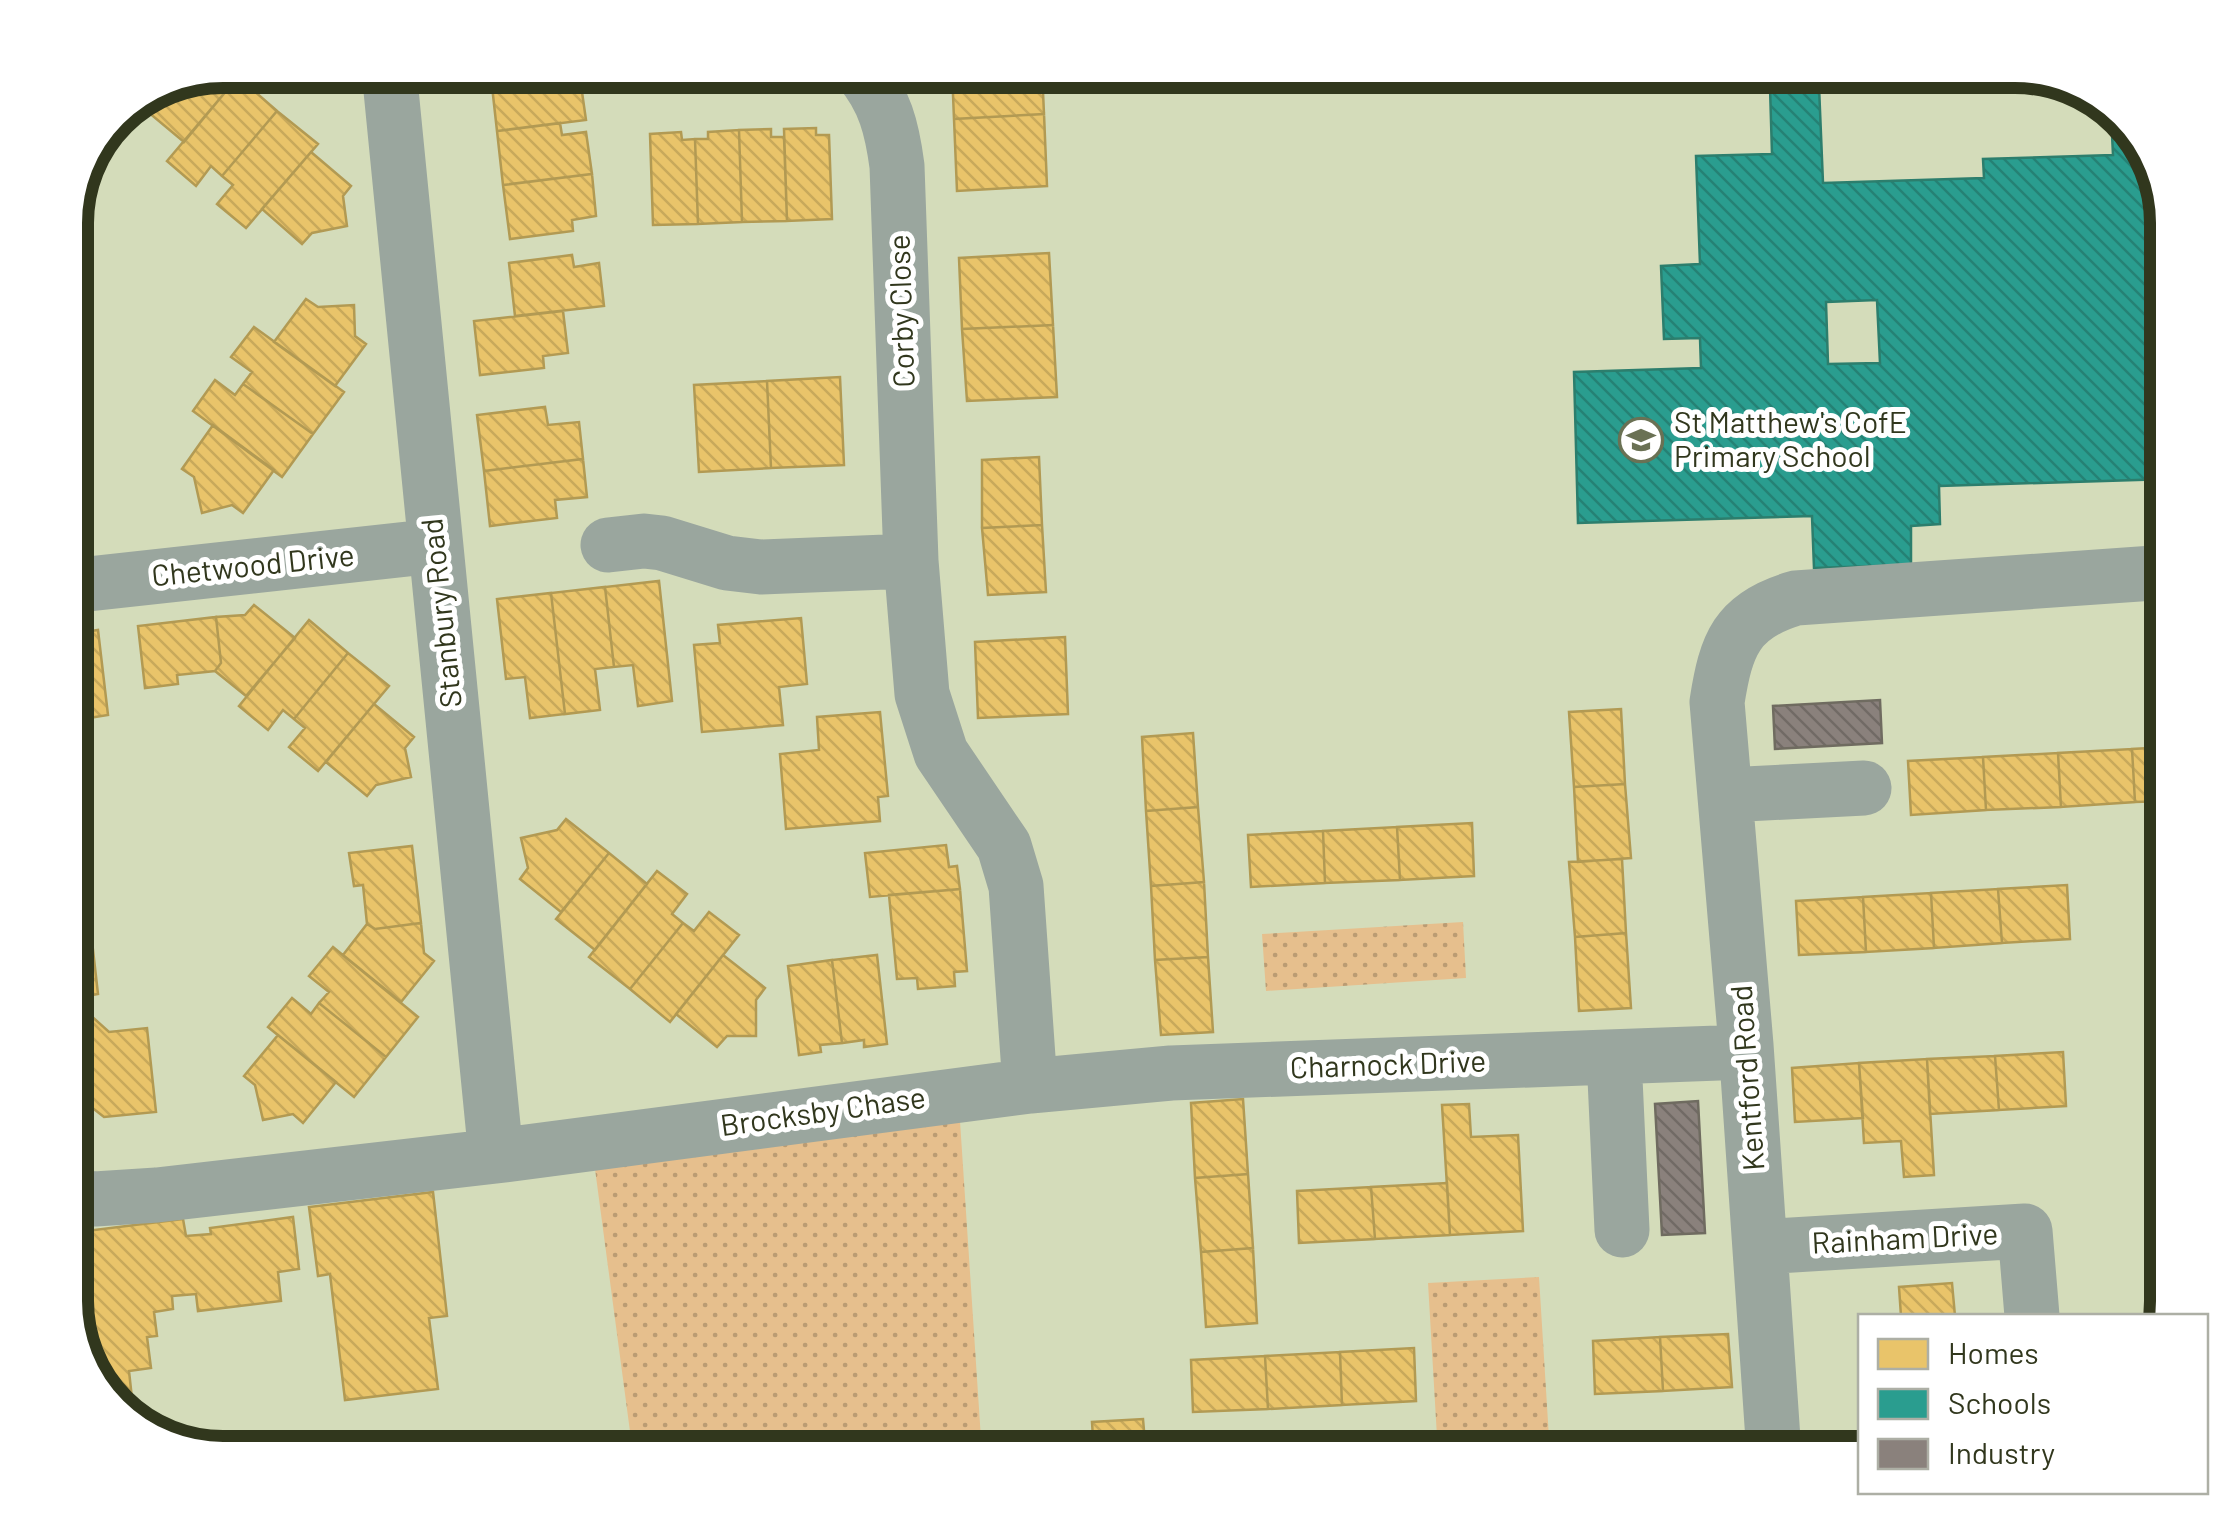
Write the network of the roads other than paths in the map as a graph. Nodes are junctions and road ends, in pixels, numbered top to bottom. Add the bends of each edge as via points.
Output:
1 (391, 88) edge
2 (876, 88) edge
3 (435, 546) junction
4 (608, 546) dead end
5 (911, 561) junction
6 (2150, 573) edge
7 (88, 584) edge
8 (1864, 788) dead end
9 (1726, 795) junction
10 (1746, 1052) junction
11 (1614, 1057) junction
12 (1030, 1086) junction
13 (496, 1156) junction
14 (88, 1198) edge
15 (1622, 1230) dead end
16 (1760, 1247) junction
17 (2032, 1314) edge
18 (1773, 1436) edge

1 - 3 street, Stanbury Road
2 - 5 street, Corby Close via 892,128 897,166
3 - 7 street, Chetwood Drive
3 - 13 street, Stanbury Road
4 - 5 street via 662,543 761,567
5 - 12 street via 931,727 941,753 1004,846 1014,874
6 - 9 street, Kentford Road via 1774,604 1739,631 1724,661 1717,702
8 - 9 street
9 - 10 street, Kentford Road
10 - 11 street, Charnock Drive
10 - 16 street, Kentford Road
11 - 12 street, Charnock Drive via 1171,1073
11 - 15 street
12 - 13 street, Brocksby Chase
13 - 14 street, Brocksby Chase
16 - 17 street, Rainham Drive via 2025,1231
16 - 18 street, Kentford Road

